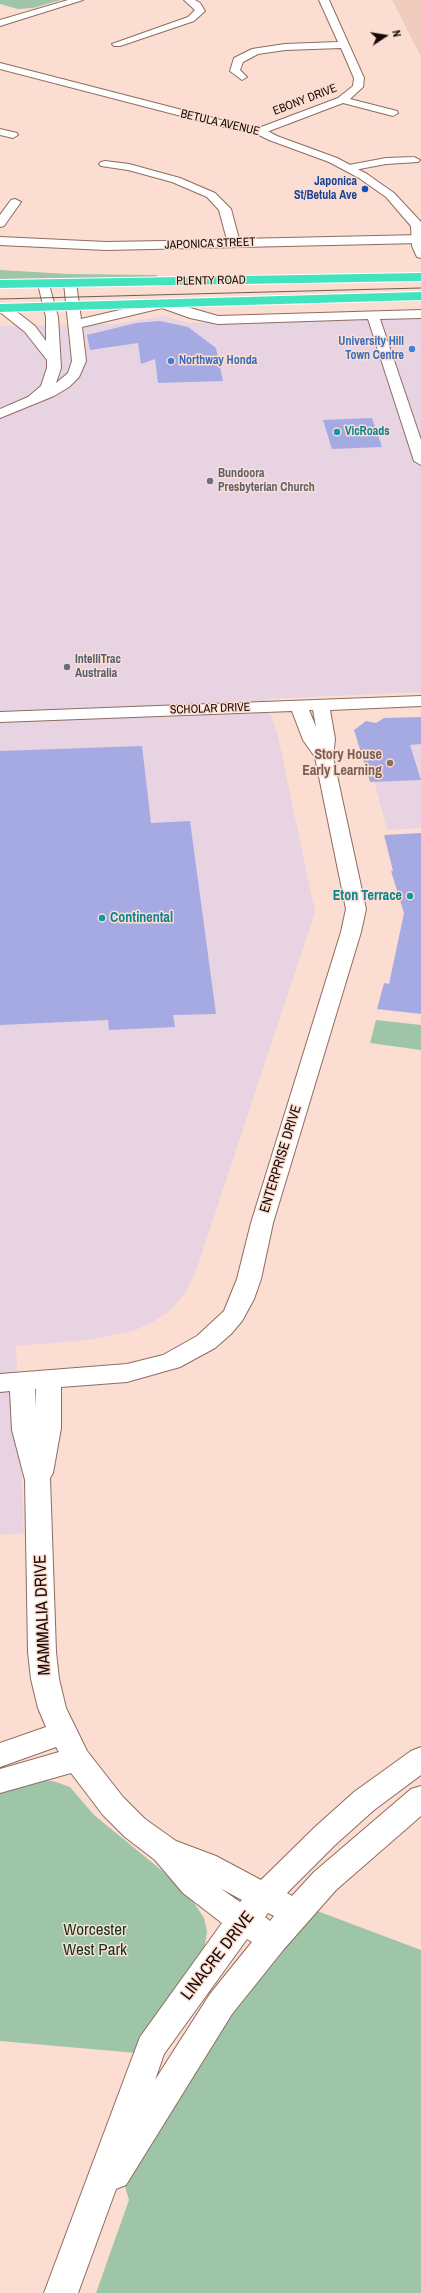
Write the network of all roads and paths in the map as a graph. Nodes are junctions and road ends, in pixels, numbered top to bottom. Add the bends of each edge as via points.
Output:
1 (78, 0) edge
2 (189, 0) edge
3 (324, 0) edge
4 (4, 11) dead end
5 (23, 16) junction
6 (0, 23) edge
7 (117, 44) dead end
8 (344, 45) junction
9 (0, 66) edge
10 (242, 77) dead end
11 (342, 100) junction
12 (393, 113) dead end
13 (260, 131) junction
14 (0, 132) edge
15 (13, 135) dead end
16 (414, 160) dead end
17 (105, 164) dead end
18 (349, 168) junction
19 (15, 202) dead end
20 (0, 223) edge
21 (419, 233) edge
22 (0, 241) edge
23 (234, 244) junction
24 (421, 254) edge
25 (421, 277) edge
26 (70, 283) junction
27 (0, 284) edge
28 (44, 284) junction
29 (421, 296) edge
30 (362, 299) junction
31 (163, 304) junction
32 (72, 306) junction
33 (50, 307) junction
34 (2, 308) edge
35 (421, 314) edge
36 (372, 316) junction
37 (76, 324) junction
38 (54, 360) junction
39 (33, 399) junction
40 (0, 414) edge
41 (421, 461) edge
42 (421, 701) edge
43 (321, 704) junction
44 (298, 705) junction
45 (0, 717) edge
46 (324, 757) junction
47 (49, 1380) junction
48 (11, 1383) edge
49 (38, 1480) junction
50 (63, 1733) junction
51 (0, 1755) edge
52 (77, 1759) junction
53 (421, 1759) edge
54 (0, 1781) edge
55 (421, 1798) edge
56 (166, 1850) junction
57 (266, 1895) junction
58 (296, 1913) junction
59 (244, 1920) junction
60 (273, 1939) junction
61 (92, 2207) junction
62 (61, 2293) edge

1 - 5 street
2 - 7 street via 197,5 200,11 191,19
3 - 8 street, EBONY DRIVE
4 - 5 street
5 - 6 street
8 - 10 street via 285,47 256,51 241,57 236,64 235,71
8 - 11 street, EBONY DRIVE via 359,82 356,90
9 - 13 street, BETULA AVENUE
11 - 12 street
11 - 13 street, EBONY DRIVE
13 - 18 street, BETULA AVENUE
14 - 15 street
16 - 18 street via 386,161
17 - 23 street via 129,167 176,180 211,195 225,209
18 - 21 street, BETULA AVENUE via 390,195
19 - 20 street
21 - 23 street, JAPONICA STREET
21 - 24 street, BETULA AVENUE
22 - 23 street, JAPONICA STREET via 106,246
25 - 26 highway, PLENTY ROAD
26 - 28 highway, PLENTY ROAD
26 - 32 street
27 - 28 highway, PLENTY ROAD
28 - 33 street
29 - 30 highway, PLENTY ROAD
30 - 31 highway, PLENTY ROAD
30 - 35 street, PLENTY ROAD
31 - 32 highway, PLENTY ROAD
31 - 36 street, PLENTY ROAD via 218,320
31 - 37 street
32 - 33 highway, PLENTY ROAD
32 - 37 street
33 - 34 highway, PLENTY ROAD
33 - 38 street
34 - 38 street via 30,329
35 - 36 street, PLENTY ROAD
36 - 41 street
37 - 39 street via 79,361 74,374 64,384
38 - 39 street via 52,378 46,388
39 - 40 street
42 - 43 street, SCHOLAR DRIVE
43 - 44 street, SCHOLAR DRIVE
43 - 46 street, ENTERPRISE DRIVE via 326,739
44 - 45 street, SCHOLAR DRIVE
44 - 46 street, ENTERPRISE DRIVE via 312,740
46 - 47 street, ENTERPRISE DRIVE via 355,901 355,917 262,1223 242,1299 234,1315 223,1328 206,1342 171,1361 127,1373
47 - 48 street, ENTERPRISE DRIVE
47 - 49 street, MAMMALIA DRIVE via 48,1428
48 - 49 street, MAMMALIA DRIVE
49 - 50 street, MAMMALIA DRIVE via 42,1652 52,1708
50 - 51 street
50 - 52 street, MAMMALIA DRIVE
52 - 54 street
52 - 56 street, MAMMALIA DRIVE via 113,1806 135,1828
53 - 57 street, LINACRE DRIVE via 364,1801
55 - 58 street, LINACRE DRIVE via 325,1881
56 - 57 street, MAMMALIA DRIVE via 205,1865
56 - 59 street, MAMMALIA DRIVE via 194,1884 219,1905
57 - 58 street, MAMMALIA DRIVE
57 - 59 street, LINACRE DRIVE
58 - 60 street, LINACRE DRIVE
59 - 60 street, MAMMALIA DRIVE
59 - 61 street, LINACRE DRIVE via 151,2047
60 - 61 street, LINACRE DRIVE via 221,2004
61 - 62 street, LINACRE DRIVE

